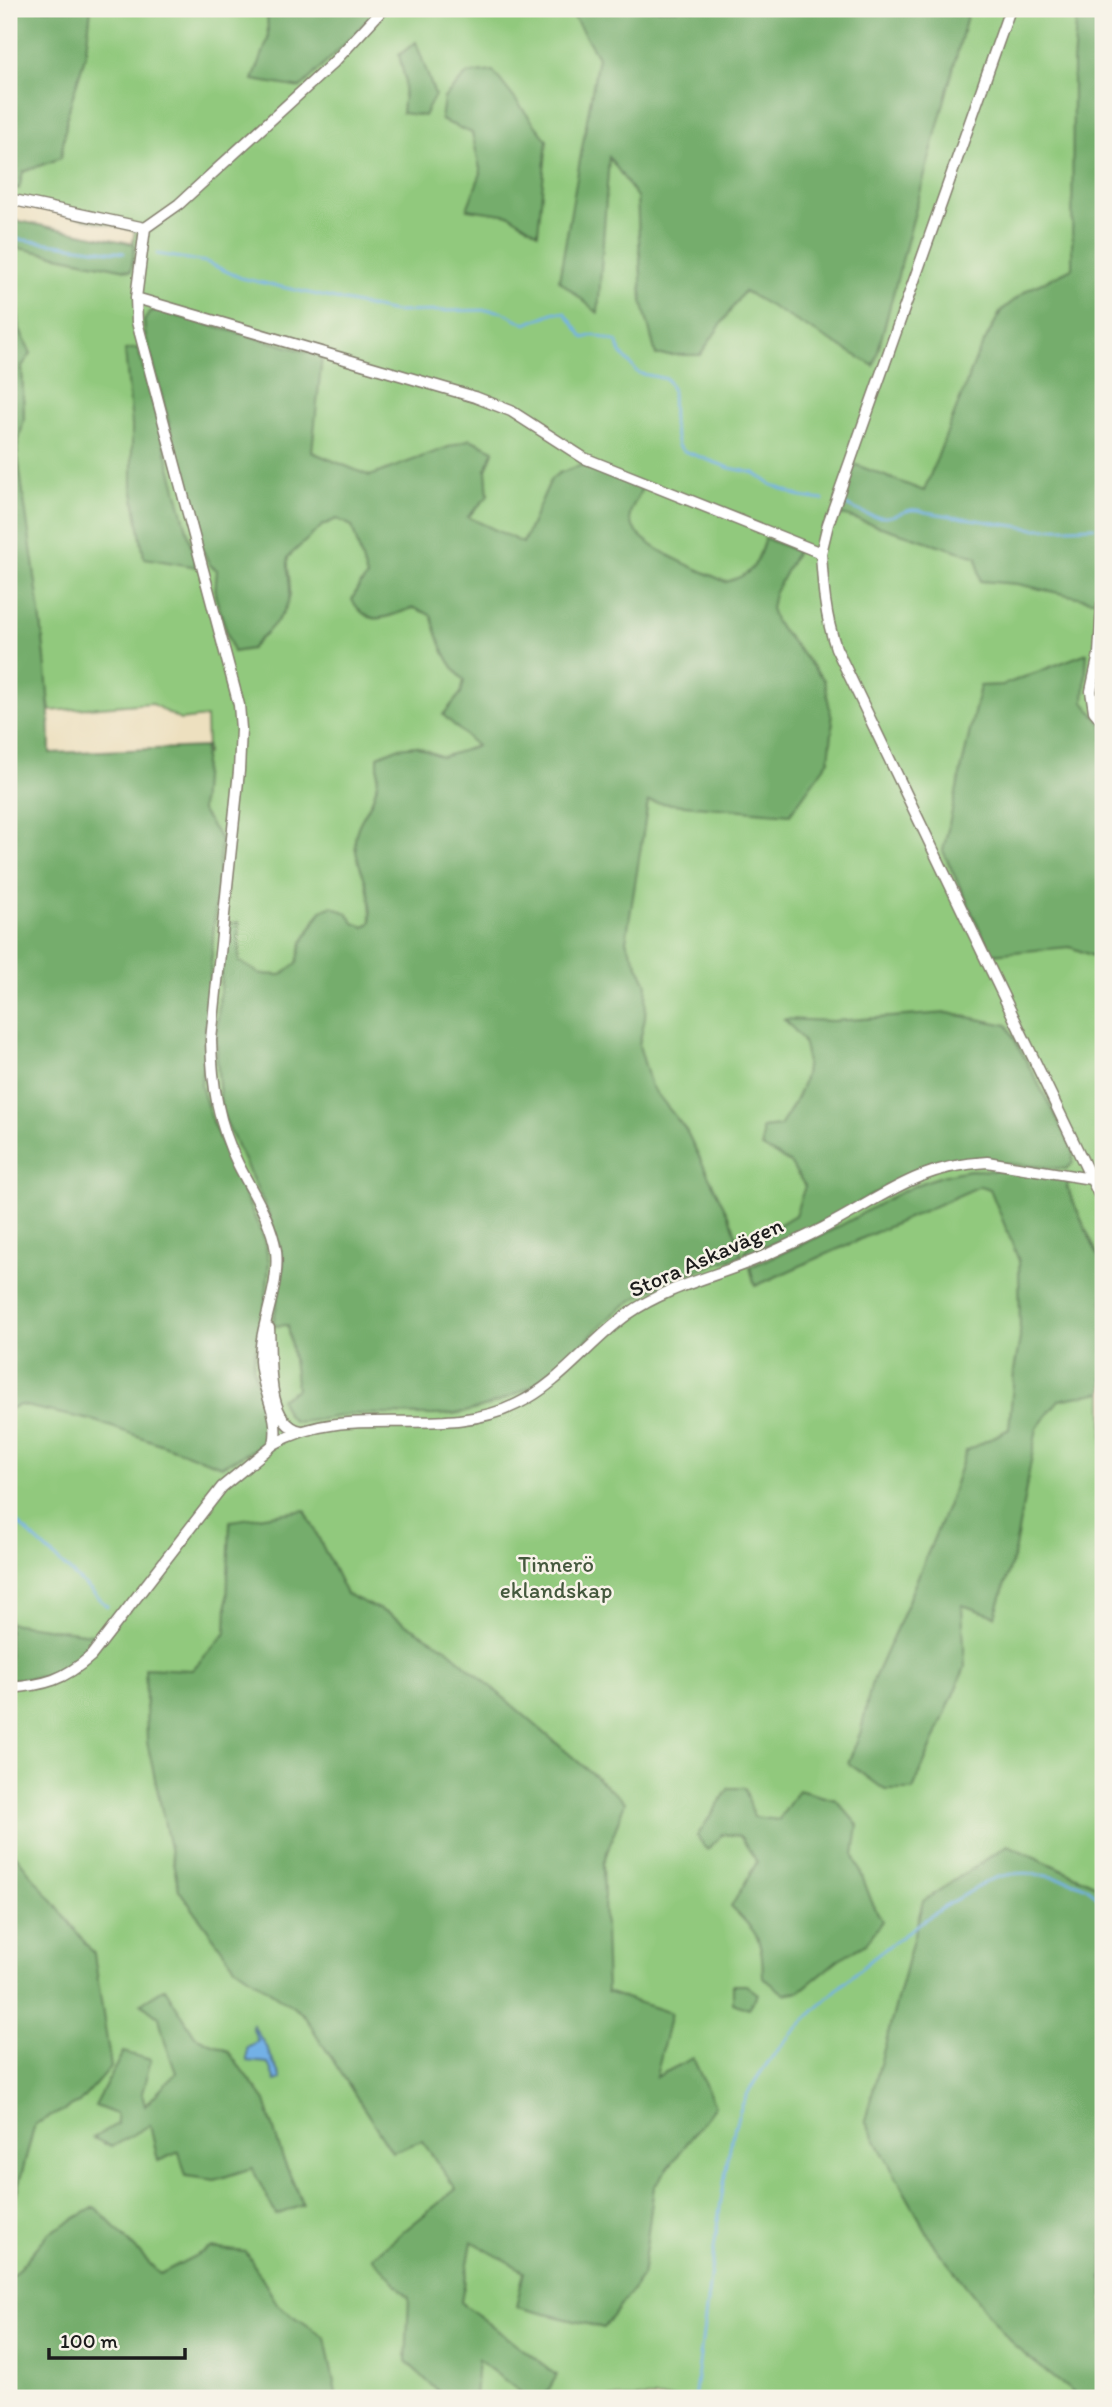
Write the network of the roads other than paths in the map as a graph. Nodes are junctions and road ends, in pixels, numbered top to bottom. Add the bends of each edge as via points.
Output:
1 (383, 9) edge
2 (1010, 9) edge
3 (9, 199) edge
4 (145, 228) junction
5 (136, 298) junction
6 (821, 553) junction
7 (1102, 604) edge
8 (1103, 722) edge
9 (1097, 1180) edge
10 (1103, 1203) edge
11 (268, 1319) junction
12 (301, 1431) junction
13 (274, 1444) junction
14 (9, 1688) edge

1 - 4 street via 333,62 178,204
2 - 6 street
3 - 4 street
4 - 5 street
5 - 6 street via 475,397 511,411 584,458
5 - 11 street via 137,322 239,705 239,771 211,1040 212,1072 216,1107 226,1135 273,1236 276,1271
6 - 9 street via 827,622 836,648
7 - 8 street via 1091,701
9 - 10 street
9 - 12 street, Stora Askavägen via 987,1162 925,1172 826,1227 644,1304 550,1383 499,1412 461,1420 350,1422
11 - 12 street via 270,1370 279,1411 288,1426
11 - 13 street via 260,1362 275,1426
12 - 13 street, Stora Askavägen
13 - 14 street, Stora Askavägen via 222,1487 91,1656 56,1680

